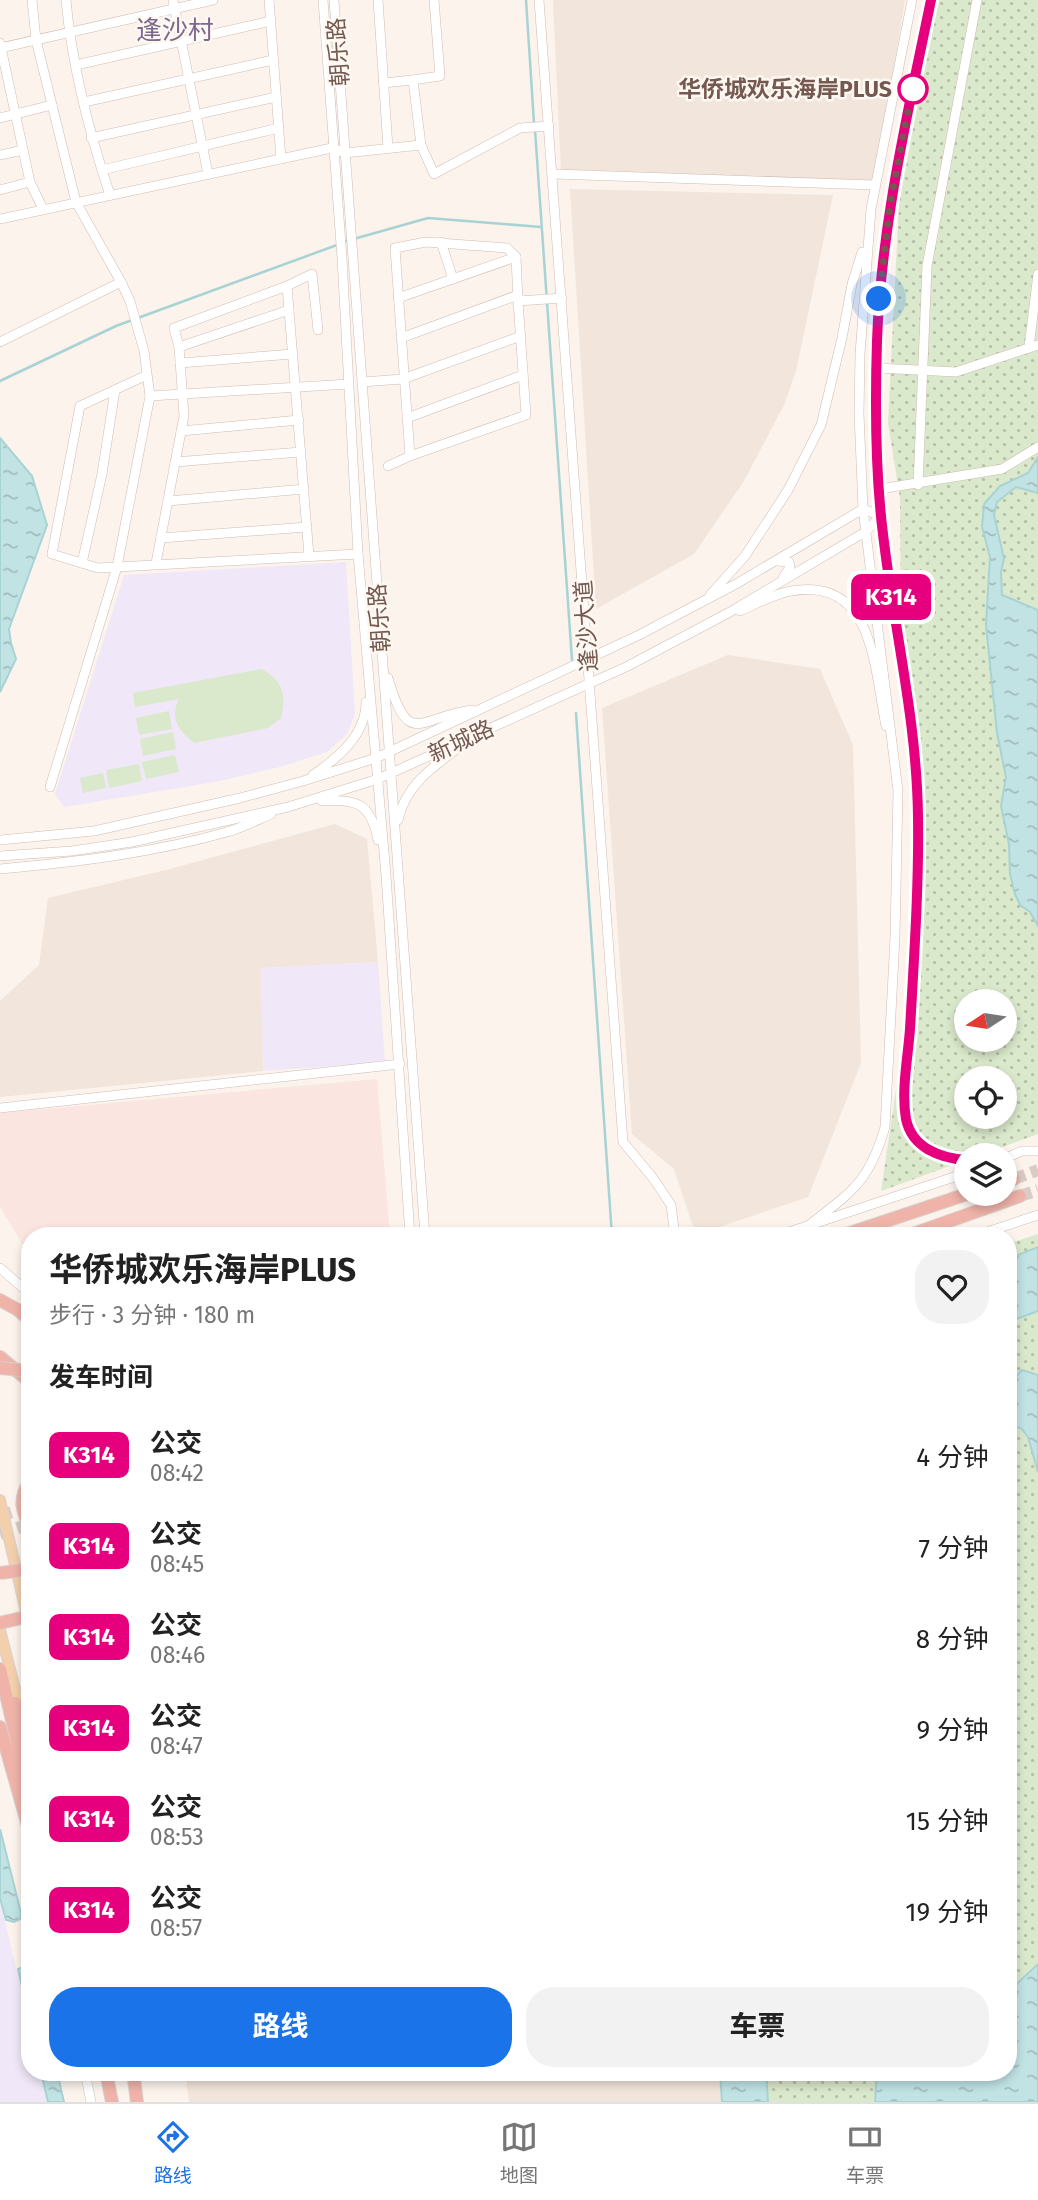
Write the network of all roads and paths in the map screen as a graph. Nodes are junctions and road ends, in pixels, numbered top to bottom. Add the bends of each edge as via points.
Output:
1 (32, 0) edge
2 (66, 0) edge
3 (213, 0) edge
4 (269, 0) edge
5 (323, 0) edge
6 (334, 0) edge
7 (378, 0) edge
8 (434, 0) edge
9 (539, 0) edge
10 (912, 0) edge
11 (931, 0) edge
12 (976, 0) edge
13 (173, 4) edge
14 (271, 21) junction
15 (69, 32) junction
16 (36, 40) junction
17 (181, 42) junction
18 (0, 46) edge
19 (274, 60) junction
20 (76, 65) junction
21 (4, 79) edge
22 (188, 79) junction
23 (413, 80) junction
24 (383, 83) junction
25 (276, 97) junction
26 (83, 102) junction
27 (52, 105) junction
28 (195, 113) junction
29 (15, 115) junction
30 (0, 118) edge
31 (546, 126) junction
32 (279, 128) junction
33 (91, 138) junction
34 (421, 145) junction
35 (202, 146) junction
36 (332, 148) junction
37 (388, 148) junction
38 (23, 150) junction
39 (345, 153) junction
40 (0, 155) edge
41 (281, 159) junction
42 (102, 170) junction
43 (208, 174) junction
44 (554, 174) junction
45 (30, 182) junction
46 (876, 186) junction
47 (0, 190) edge
48 (110, 195) junction
49 (76, 202) junction
50 (43, 209) junction
51 (0, 219) edge
52 (867, 237) junction
53 (440, 242) junction
54 (516, 257) junction
55 (1038, 274) edge
56 (453, 279) junction
57 (121, 282) junction
58 (287, 286) junction
59 (398, 298) junction
60 (518, 298) junction
61 (559, 298) junction
62 (289, 310) junction
63 (318, 330) dead end
64 (521, 336) junction
65 (401, 338) junction
66 (0, 342) edge
67 (1033, 346) edge
68 (179, 347) junction
69 (293, 354) junction
70 (180, 363) junction
71 (877, 368) junction
72 (924, 370) junction
73 (147, 374) junction
74 (523, 375) junction
75 (404, 379) junction
76 (362, 382) junction
77 (349, 384) junction
78 (297, 387) junction
79 (115, 390) junction
80 (183, 394) junction
81 (150, 396) junction
82 (407, 418) junction
83 (299, 420) junction
84 (181, 431) junction
85 (878, 440) junction
86 (860, 441) junction
87 (1038, 447) edge
88 (301, 452) junction
89 (410, 456) junction
90 (175, 462) junction
91 (388, 466) dead end
92 (918, 485) junction
93 (304, 489) junction
94 (880, 489) junction
95 (168, 501) junction
96 (863, 509) junction
97 (881, 516) junction
98 (307, 527) junction
99 (865, 532) junction
100 (161, 537) junction
101 (358, 554) junction
102 (309, 556) junction
103 (777, 561) junction
104 (82, 563) junction
105 (156, 563) junction
106 (117, 567) junction
107 (780, 582) junction
108 (705, 600) junction
109 (893, 609) junction
110 (876, 613) junction
111 (706, 625) junction
112 (588, 658) junction
113 (382, 662) junction
114 (366, 668) junction
115 (590, 682) junction
116 (481, 709) junction
117 (481, 732) junction
118 (390, 752) junction
119 (376, 758) junction
120 (391, 773) junction
121 (897, 775) junction
122 (378, 779) junction
123 (303, 781) junction
124 (50, 787) dead end
125 (293, 806) junction
126 (396, 832) junction
127 (0, 840) edge
128 (0, 856) edge
129 (0, 869) edge
130 (386, 875) junction
131 (893, 982) junction
132 (912, 983) junction
133 (400, 1064) junction
134 (0, 1108) edge
135 (1038, 1144) edge
136 (1022, 1151) junction
137 (1038, 1151) edge
138 (1017, 1153) edge
139 (954, 1159) edge
140 (954, 1177) edge
141 (1020, 1196) tunnel mouth
142 (954, 1198) edge
143 (1038, 1215) edge
144 (808, 1226) junction
145 (409, 1227) edge
146 (424, 1227) edge
147 (674, 1227) edge
148 (805, 1227) edge
149 (868, 1227) edge
150 (932, 1227) edge
151 (1002, 1227) edge
152 (0, 1268) edge
153 (21, 1286) edge
154 (0, 1300) edge
155 (21, 1312) edge
156 (0, 1357) edge
157 (0, 1368) edge
158 (21, 1370) edge
159 (21, 1374) edge
160 (0, 1500) edge
161 (0, 1535) edge
162 (11, 1547) junction
163 (21, 1570) edge
164 (0, 1573) edge
165 (21, 1590) edge
166 (21, 1618) edge
167 (0, 1623) edge
168 (0, 1630) edge
169 (0, 1660) edge
170 (0, 1669) edge
171 (21, 1710) edge
172 (21, 1720) edge
173 (0, 1727) edge
174 (21, 1759) edge
175 (21, 1799) edge
176 (87, 2081) edge
177 (108, 2081) edge
178 (134, 2081) edge
179 (91, 2102) edge
180 (111, 2102) edge
181 (137, 2102) edge

1 - 16 street
2 - 15 street
3 - 13 street
4 - 14 street
5 - 36 street, 朝乐路
6 - 39 street, 朝乐路
7 - 24 street
8 - 23 street via 440,76
9 - 31 street, 逢沙大道
10 - 46 street
11 - 71 street via 890,205
12 - 72 street via 927,266
13 - 15 street
13 - 17 street
14 - 17 street
14 - 19 street
15 - 16 street
15 - 20 street
16 - 18 street
16 - 27 street
17 - 20 street
17 - 22 street
18 - 21 street
19 - 22 street
19 - 25 street
20 - 26 street
21 - 29 street
22 - 26 street
22 - 28 street
23 - 24 street
23 - 34 street
24 - 37 street
25 - 28 street
25 - 32 street
26 - 33 street
27 - 29 street
27 - 49 street
28 - 33 street
28 - 35 street
29 - 30 street
29 - 38 street
31 - 34 street via 526,127 434,174
31 - 44 street, 逢沙大道
32 - 35 street
32 - 41 street
33 - 42 street
34 - 37 street
35 - 42 street
35 - 43 street
36 - 39 street
36 - 41 street
36 - 77 street, 朝乐路
37 - 39 street
38 - 40 street
38 - 45 street
39 - 76 street, 朝乐路
41 - 43 street
42 - 48 street
43 - 48 street
44 - 46 street
44 - 61 street, 逢沙大道
45 - 47 street
45 - 50 street
46 - 52 street
48 - 49 street
49 - 50 street
49 - 57 street
50 - 51 street
52 - 86 street
52 - 108 street via 821,425 788,490 745,556
53 - 54 street via 507,248
53 - 56 street
53 - 59 street via 395,248
54 - 56 street
54 - 60 street
55 - 67 street
56 - 59 street
57 - 66 street
57 - 73 street via 141,338
58 - 62 street
58 - 63 street via 312,274
58 - 68 street via 174,328
59 - 65 street
60 - 61 street
60 - 64 street
60 - 65 street
61 - 112 street, 逢沙大道
62 - 68 street
62 - 69 street
64 - 74 street
64 - 75 street
65 - 75 street
67 - 72 street via 956,372
68 - 70 street
69 - 70 street
69 - 78 street
70 - 80 street
71 - 72 street
71 - 85 street
72 - 92 street
73 - 79 street
73 - 81 street
74 - 82 street
74 - 89 street via 526,415
75 - 76 street
75 - 82 street
76 - 113 street, 朝乐路
77 - 78 street
77 - 101 street, 朝乐路
78 - 80 street
78 - 83 street
79 - 104 street
79 - 104 street via 80,406 52,554
80 - 81 street
80 - 84 street
81 - 106 street
82 - 89 street
83 - 84 street
83 - 88 street
84 - 90 street
85 - 86 street
85 - 94 street
86 - 96 street
87 - 92 street via 1002,470
88 - 90 street
88 - 93 street
89 - 91 street
90 - 95 street
92 - 94 street
93 - 95 street
93 - 98 street
94 - 97 street
95 - 100 street
96 - 97 street
96 - 99 street
96 - 103 street, 新城路
97 - 99 street, 新城路
97 - 109 street
98 - 100 street
98 - 102 street
99 - 107 street, 新城路
99 - 110 street
100 - 105 street
101 - 102 street
101 - 114 street, 朝乐路
102 - 105 street
103 - 107 street via 789,562 790,567
103 - 108 street, 新城路
104 - 106 street
105 - 106 street
106 - 124 street
107 - 111 street, 新城路
108 - 112 street, 新城路
109 - 110 street
109 - 132 street via 916,778
110 - 121 street
111 - 115 street, 新城路
111 - 121 street via 790,591 816,590 841,597 856,611 871,646
112 - 115 street, 逢沙大道
112 - 116 street, 新城路
113 - 116 street via 395,703 408,720 425,724 450,713
113 - 118 street, 朝乐路
114 - 119 street, 朝乐路
114 - 123 street via 366,708 354,740 330,764
115 - 117 street, 新城路
115 - 147 street, 逢沙大道 via 623,1142 671,1205
116 - 118 street, 新城路
117 - 120 street, 新城路
117 - 126 street via 425,772 400,807
118 - 119 street, 新城路
118 - 120 street, 朝乐路
119 - 122 street, 朝乐路
119 - 123 street, 新城路
120 - 122 street, 新城路
120 - 126 street, 朝乐路
121 - 131 street
122 - 125 street, 新城路
122 - 130 street, 朝乐路
123 - 127 street, 新城路 via 94,831
125 - 128 street, 新城路 via 132,842
125 - 129 street via 229,832 170,846
125 - 130 street via 344,799 360,804 374,822
126 - 146 street, 朝乐路
130 - 133 street, 朝乐路
131 - 132 street
131 - 144 street via 885,1127 877,1155 851,1192
132 - 139 street via 906,1119 920,1144
133 - 134 street
133 - 145 street, 朝乐路
135 - 136 street
136 - 137 street
136 - 138 street
140 - 144 street
141 - 150 highway
142 - 149 highway
143 - 151 street
144 - 148 street
152 - 153 street
154 - 155 highway
156 - 159 highway
157 - 158 highway, bridge
160 - 162 main road
161 - 162 main road
162 - 165 main road
163 - 164 highway, bridge
166 - 167 highway, bridge
168 - 171 main road
169 - 172 highway
170 - 174 highway
173 - 175 highway
176 - 179 street
177 - 180 highway
178 - 181 highway

